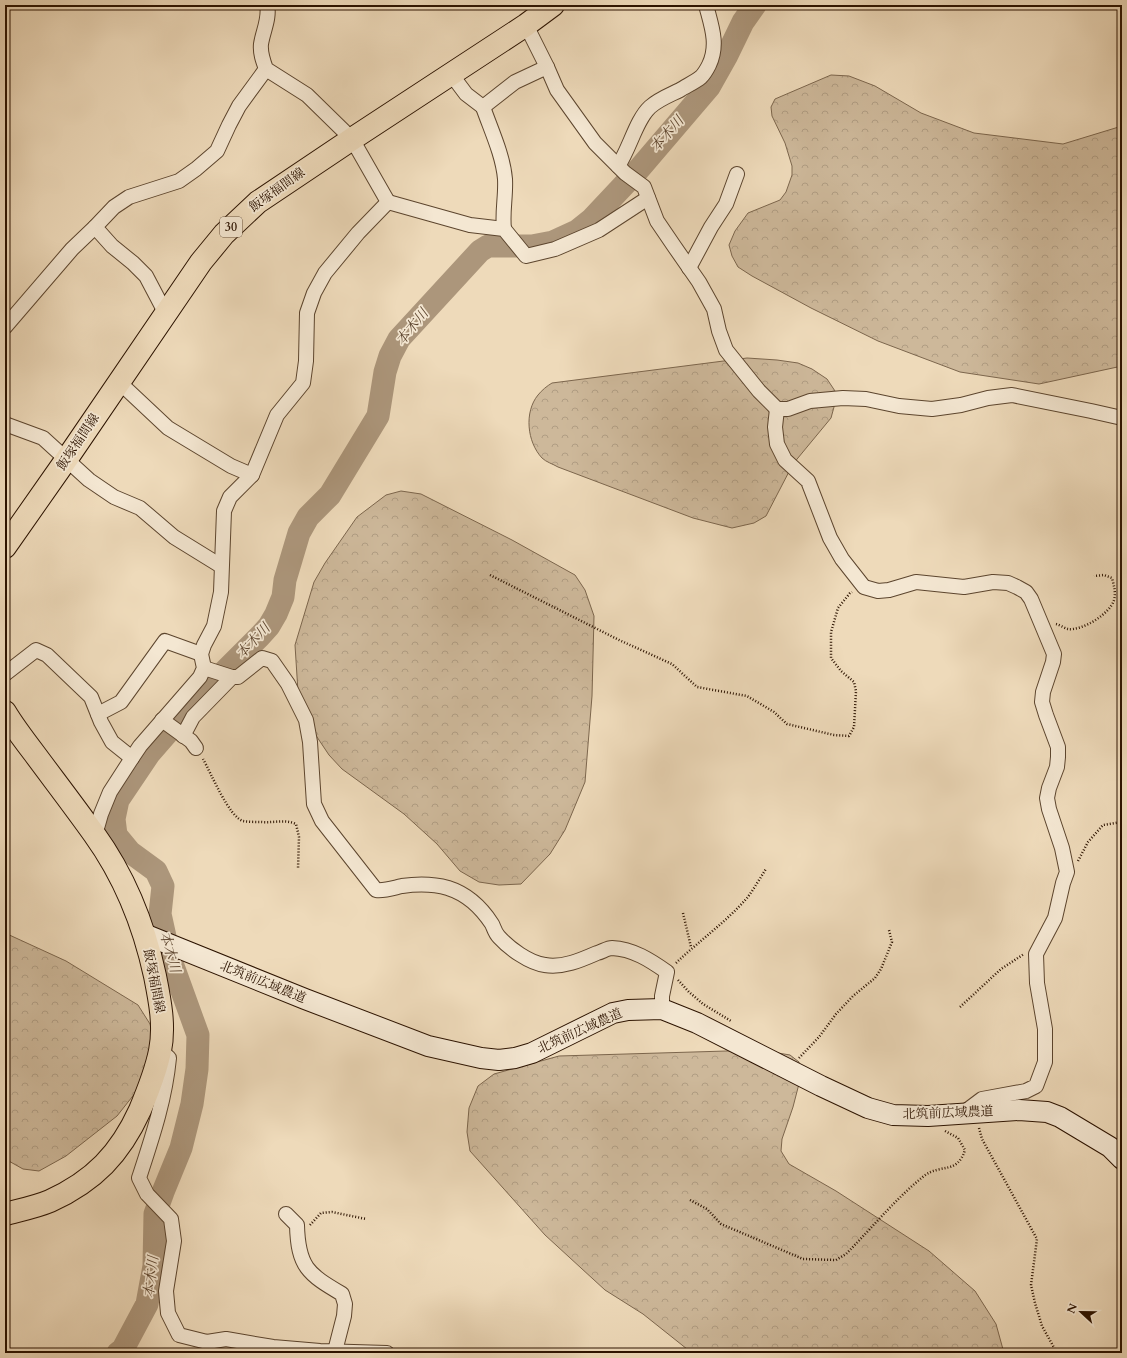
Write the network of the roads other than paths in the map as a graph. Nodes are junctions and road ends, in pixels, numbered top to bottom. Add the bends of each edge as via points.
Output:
1 (267, 5) edge
2 (553, 5) edge
3 (706, 5) edge
4 (526, 25) junction
5 (547, 67) junction
6 (266, 69) junction
7 (451, 74) junction
8 (483, 107) junction
9 (352, 139) junction
10 (618, 166) junction
11 (737, 174) dead end
12 (648, 198) junction
13 (388, 202) junction
14 (95, 227) junction
15 (504, 229) junction
16 (689, 268) junction
17 (166, 314) junction
18 (5, 327) edge
19 (119, 382) junction
20 (777, 409) junction
21 (1122, 418) edge
22 (5, 424) edge
23 (66, 460) junction
24 (252, 475) junction
25 (5, 547) edge
26 (221, 566) junction
27 (202, 661) junction
28 (5, 674) edge
29 (232, 677) junction
30 (5, 712) edge
31 (98, 714) junction
32 (162, 720) junction
33 (183, 736) junction
34 (196, 748) road end
35 (132, 758) junction
36 (95, 835) junction
37 (154, 938) junction
38 (662, 1009) junction
39 (160, 1050) junction
40 (968, 1113) junction
41 (1122, 1159) edge
42 (5, 1214) edge
43 (286, 1214) dead end
44 (335, 1351) junction
45 (387, 1353) edge

1 - 6 street via 266,26 261,44 261,56
2 - 4 main road, 飯塚福間線 / 30
3 - 10 street via 715,41 707,69 701,77 650,107 642,116
4 - 5 street
4 - 7 main road, 飯塚福間線 / 30
5 - 8 street via 515,82
5 - 10 street via 561,96 595,143
6 - 9 street via 307,95
6 - 14 street via 239,106 217,151 179,180 129,197 114,206
7 - 8 street via 466,94
7 - 9 main road, 飯塚福間線 / 30
8 - 15 street via 502,163 505,180
9 - 13 street
9 - 17 main road, 飯塚福間線 / 30 via 258,202 240,218 201,262
10 - 12 street via 644,187
11 - 16 street via 726,204
12 - 15 street via 600,230 555,249 526,256
12 - 16 street via 657,221
13 - 15 street via 470,225
13 - 24 street via 325,273 314,293 307,313 306,361 302,383 277,415
14 - 17 street via 146,276
14 - 18 street via 72,249
16 - 20 street via 714,309 726,350
17 - 19 main road, 飯塚福間線 / 30
19 - 23 main road, 飯塚福間線 / 30
19 - 24 street via 168,428 231,466
20 - 21 street via 788,409 810,401 843,398 932,408 1012,395
20 - 40 street via 775,427 778,444 785,460 808,481 830,538 842,560 864,587 878,591 916,582 964,587 993,582 1008,583 1026,592 1031,599 1054,654 1042,702 1058,747 1057,766 1047,798 1067,872 1056,918 1037,954 1037,983 1045,1029 1045,1062 1036,1086 1026,1091 982,1099
22 - 23 street via 43,438
23 - 25 main road, 飯塚福間線 / 30
23 - 26 street via 89,480 114,497 140,508 174,537
24 - 26 street via 230,497 224,511
26 - 27 street via 220,592 214,626 204,645
27 - 29 street
27 - 31 street via 165,641 121,702
27 - 32 street via 200,677
28 - 31 street via 36,650 47,655 91,697
29 - 33 street via 193,717
29 - 38 street via 238,677 262,658 272,661 288,684 306,720 314,804 322,821 376,890 432,885 448,888 466,896 478,906 498,936 516,952 544,965 559,966 576,962 610,948 634,952 667,972
30 - 36 main road, 飯塚福間線
31 - 35 street via 112,742
32 - 33 street
32 - 35 street
33 - 34 street
35 - 36 street via 110,792 100,814
36 - 37 main road, 飯塚福間線 via 124,883 135,909
37 - 38 street, 北筑前広域農道 via 428,1046 481,1058 499,1060 532,1053 613,1013
37 - 39 main road, 飯塚福間線 via 162,1006
38 - 40 street, 北筑前広域農道 via 697,1023 868,1108 893,1115
39 - 42 main road, 飯塚福間線 via 146,1097 132,1126 110,1159 77,1187 49,1202
39 - 44 street via 169,1058 167,1079 139,1178 146,1194 172,1219 174,1242 166,1291 168,1313 179,1335 208,1342 226,1339 273,1347
40 - 41 street, 北筑前広域農道 via 1019,1110 1047,1112 1060,1117 1110,1148
43 - 44 street via 297,1225 297,1239 306,1268 317,1279 342,1294 345,1304 344,1316
44 - 45 street

